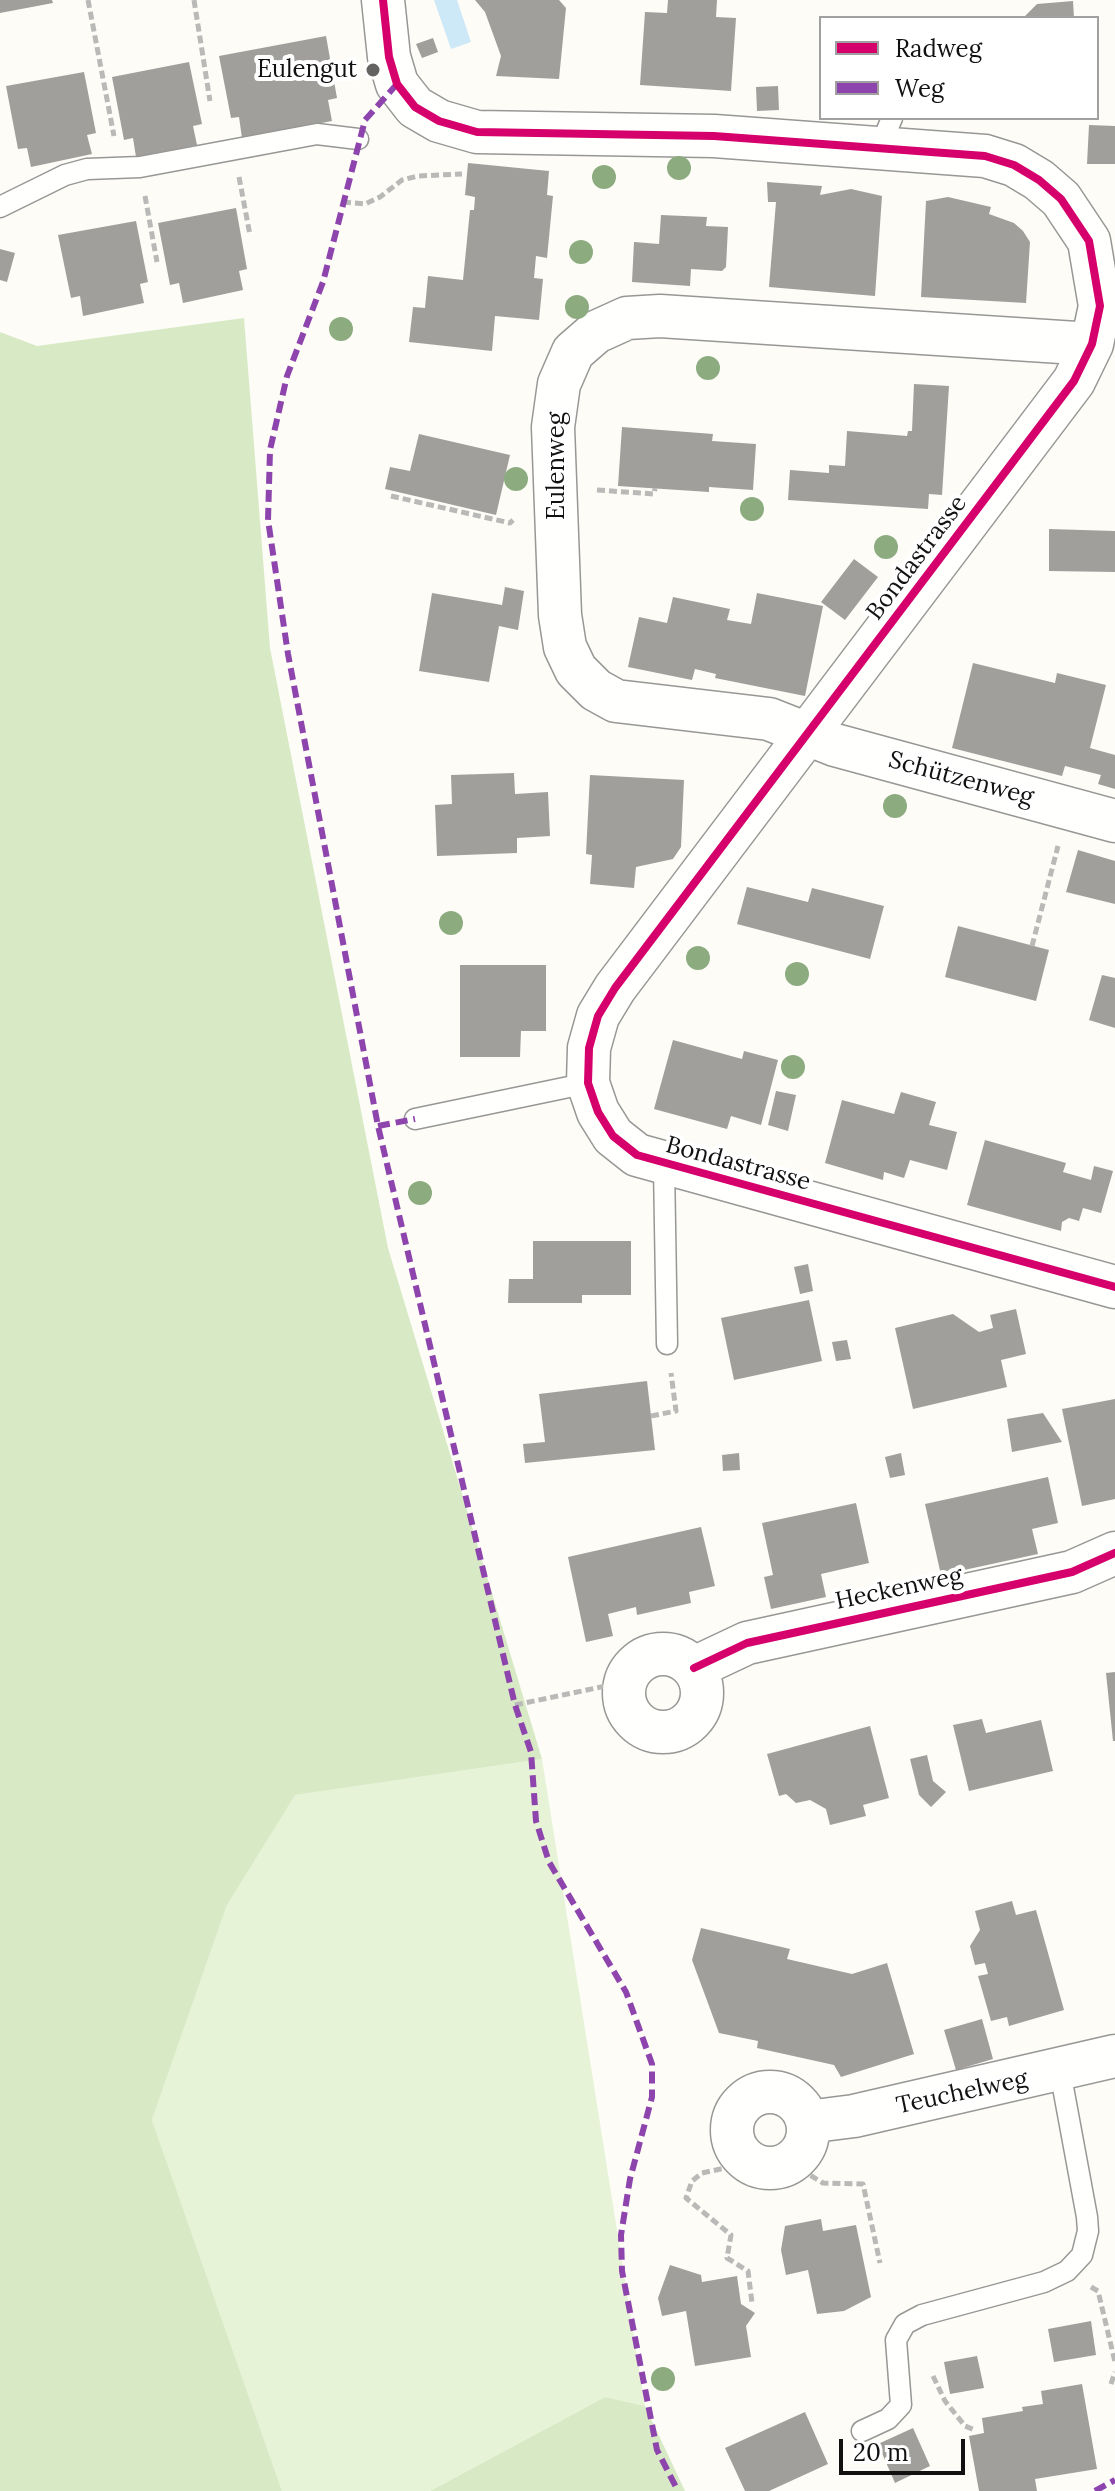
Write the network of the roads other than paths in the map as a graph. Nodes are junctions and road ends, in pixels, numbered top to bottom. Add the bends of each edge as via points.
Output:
1 (383, 0) edge
2 (886, 133) edge
3 (358, 139) dead end
4 (0, 207) edge
5 (1102, 240) edge
6 (1092, 344) junction
7 (809, 734) junction
8 (1115, 821) edge
9 (588, 1083) junction
10 (415, 1119) dead end
11 (664, 1166) junction
12 (1115, 1287) edge
13 (667, 1344) road end
14 (1115, 1553) edge
15 (694, 1668) junction
16 (1115, 2056) edge
17 (1060, 2071) junction
18 (807, 2122) junction
19 (862, 2431) dead end

1 - 2 street, Bondastrasse via 397,84 415,107 439,121 477,132
2 - 5 street, Bondastrasse via 1014,165 1061,199
3 - 4 lane via 317,134 130,168 87,169
5 - 6 street, Bondastrasse via 1100,306
6 - 7 street, Bondastrasse via 1055,408
6 - 7 street, Eulenweg via 660,316 627,318 596,332 573,352 559,384 553,427 565,647 576,670 616,701 769,719
7 - 8 street, Schützenweg
7 - 9 street, Bondastrasse via 615,988 598,1016 589,1048
9 - 10 lane
9 - 11 street, Bondastrasse via 613,1136 637,1155
11 - 12 street, Bondastrasse
11 - 13 lane
14 - 15 street, Heckenweg via 1060,1575 778,1634 727,1649
15 - 15 street via 703,1695 691,1722 679,1730 650,1730 637,1723 628,1711 625,1682 642,1660 656,1654 683,1659
16 - 17 street, Teuchelweg
17 - 18 street, Teuchelweg
17 - 19 lane via 1088,2231 1082,2255 1067,2271 1044,2282 905,2324 896,2340 901,2405 888,2419
18 - 18 street via 805,2145 790,2163 757,2166 733,2142 733,2119 746,2099 758,2093 770,2091 794,2100

